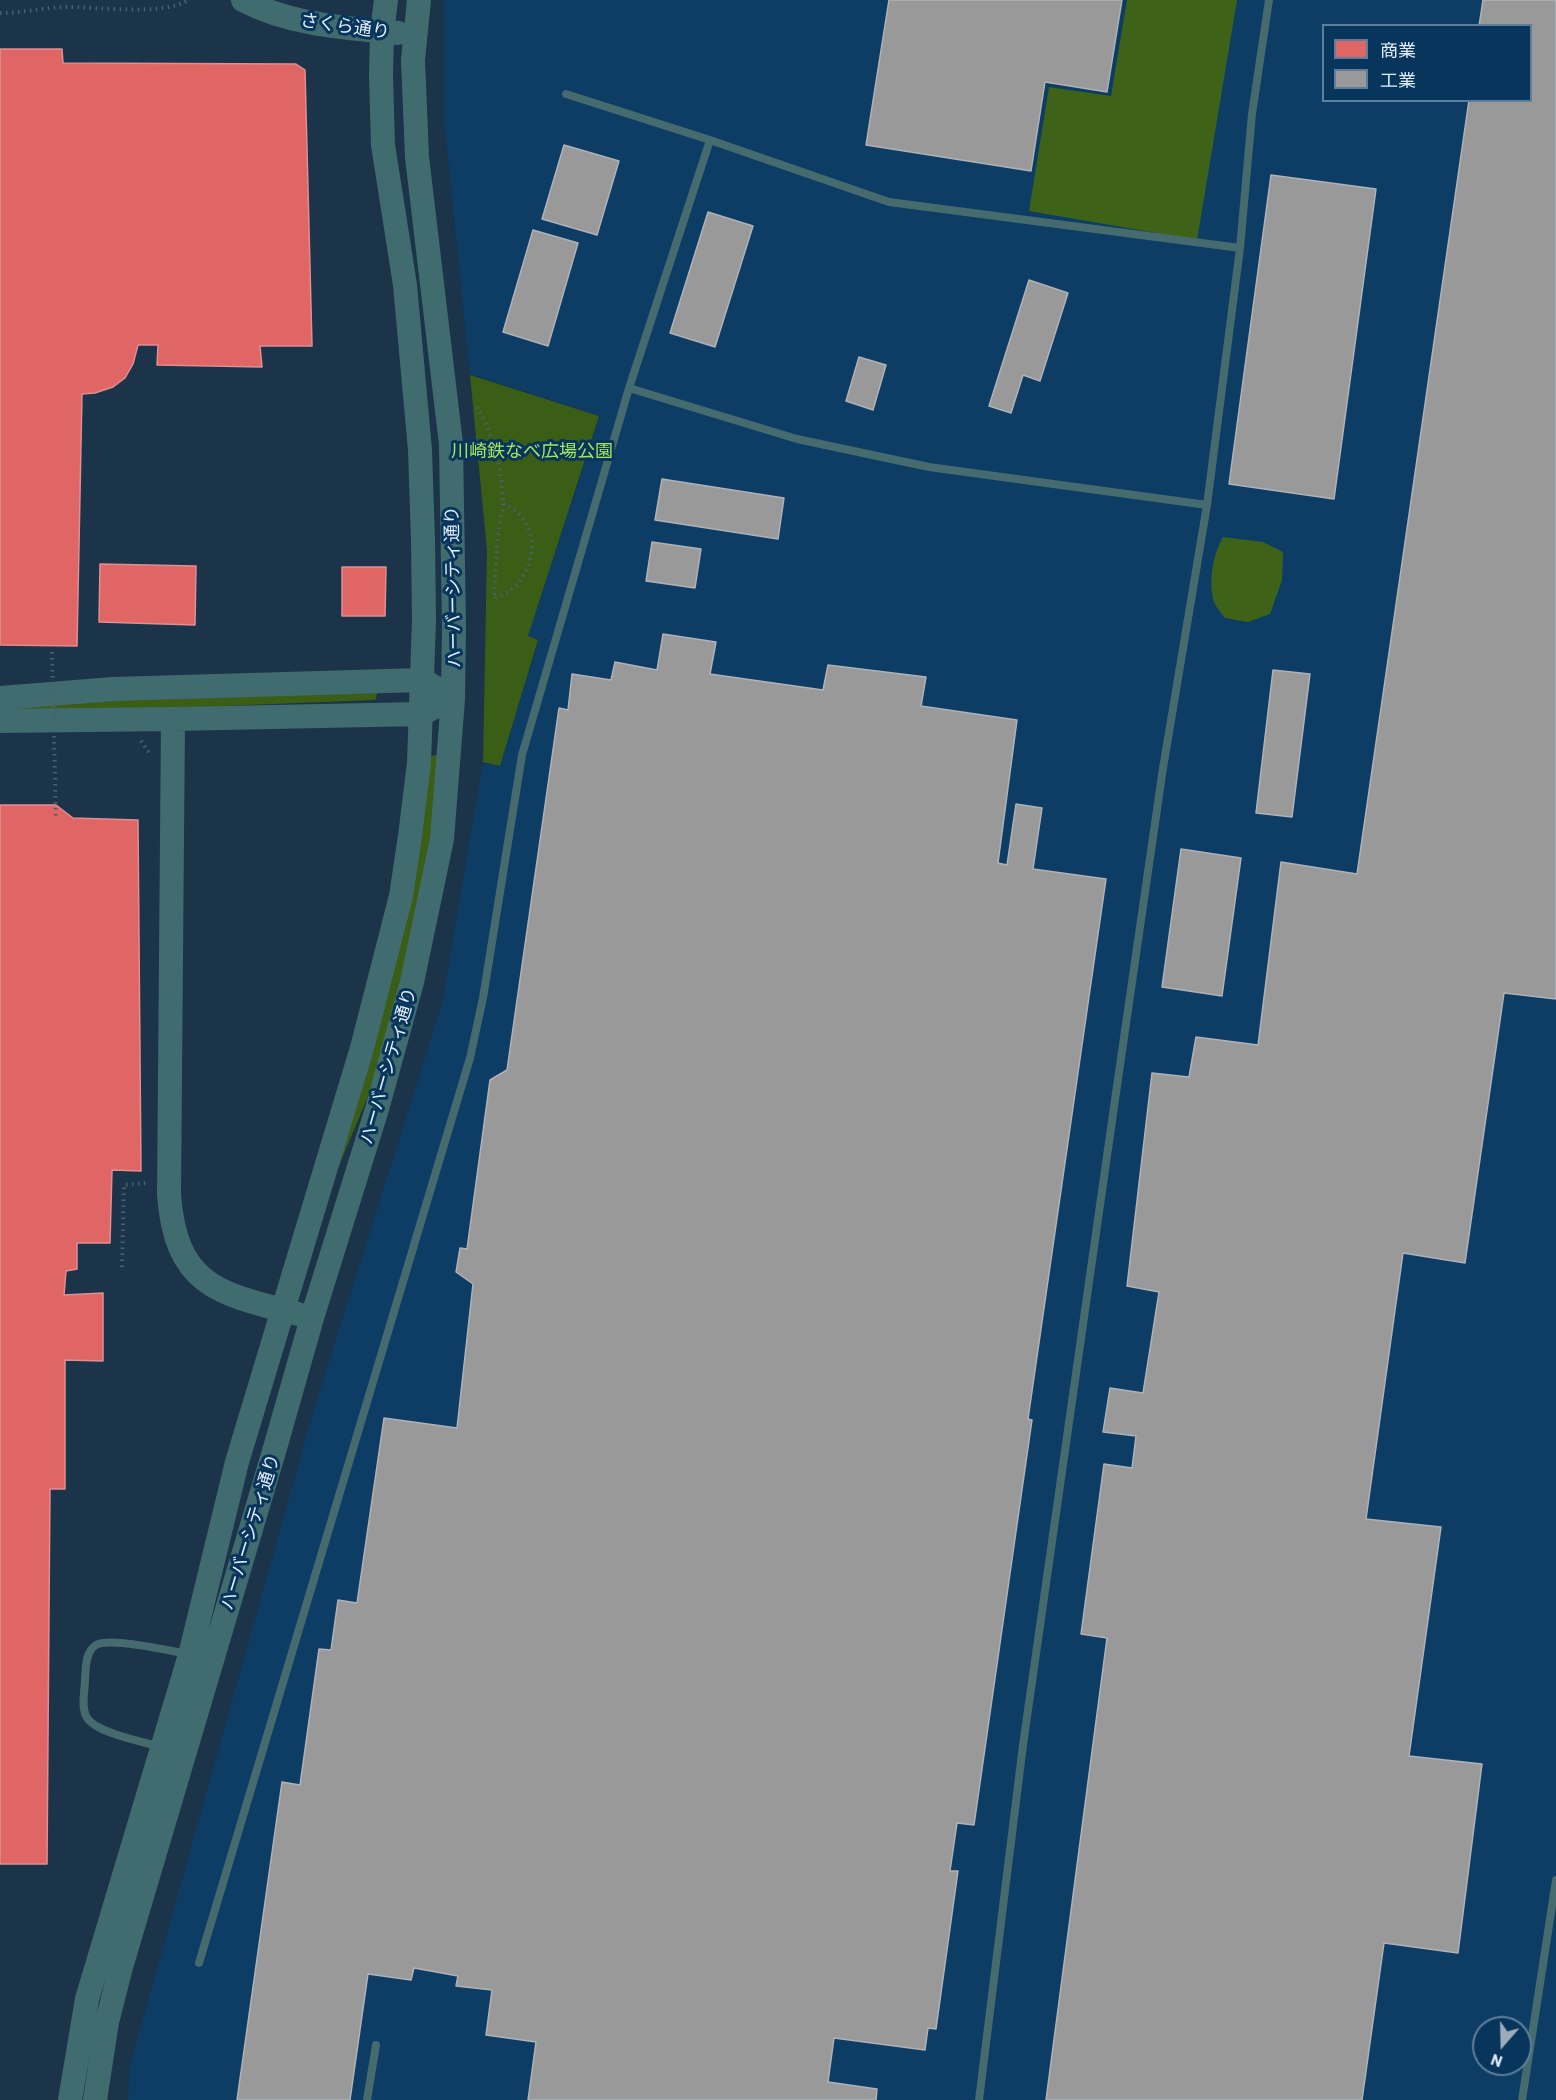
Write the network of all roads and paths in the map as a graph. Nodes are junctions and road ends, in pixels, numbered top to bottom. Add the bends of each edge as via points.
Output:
1 (188, 0) edge
2 (243, 0) edge
3 (386, 0) edge
4 (418, 0) edge
5 (1269, 0) edge
6 (0, 13) edge
7 (382, 32) junction
8 (415, 35) junction
9 (566, 94) dead end
10 (710, 140) junction
11 (1240, 248) junction
12 (629, 388) junction
13 (477, 407) dead end
14 (503, 504) junction
15 (1207, 505) junction
16 (51, 652) dead end
17 (422, 680) junction
18 (0, 698) edge
19 (453, 699) junction
20 (421, 714) junction
21 (173, 719) junction
22 (0, 721) edge
23 (130, 737) dead end
24 (47, 741) dead end
25 (59, 741) dead end
26 (153, 761) dead end
27 (56, 820) dead end
28 (152, 1183) dead end
29 (123, 1267) dead end
30 (283, 1310) junction
31 (312, 1318) junction
32 (190, 1655) junction
33 (162, 1747) junction
34 (1556, 1880) edge
35 (199, 1963) dead end
36 (375, 2045) dead end
37 (70, 2100) edge
38 (95, 2100) edge
39 (368, 2100) edge
40 (979, 2100) edge
41 (1522, 2100) edge

1 - 6 path via 179,6 122,10 69,7
2 - 7 street, さくら通り via 296,20
3 - 7 street, ハーバーシティ通り
4 - 8 street, ハーバーシティ通り
5 - 11 lane via 1252,114
7 - 8 street, さくら通り
7 - 17 street, ハーバーシティ通り via 383,145 405,285 420,450
8 - 19 street, ハーバーシティ通り via 417,157 451,444
9 - 10 lane
10 - 11 lane via 889,202
10 - 12 lane
11 - 15 lane
12 - 15 lane via 797,439 929,466
12 - 35 lane via 522,755 470,1058
13 - 14 path via 495,447 502,474
14 - 14 path via 497,542 494,598 523,580 531,560 528,526 514,508
15 - 40 lane via 1161,780 1118,1078 1023,1745
16 - 27 path, bridge
17 - 18 street via 113,688
17 - 19 street
17 - 20 street, ハーバーシティ通り
19 - 20 street
19 - 31 street, ハーバーシティ通り via 441,839 417,961 377,1109
20 - 21 street
20 - 30 street, ハーバーシティ通り via 419,763 398,906 362,1048
21 - 22 street
21 - 30 street via 171,1219 177,1243 203,1279 236,1297
23 - 26 path via 141,741
24 - 25 path
28 - 29 path via 124,1185
30 - 31 street
30 - 32 street, ハーバーシティ通り via 237,1462
31 - 38 street, ハーバーシティ通り via 120,1967 106,2022
32 - 33 street, ハーバーシティ通り
32 - 33 lane via 104,1643 89,1653 84,1708 87,1718 105,1731
33 - 37 street, ハーバーシティ通り via 87,1999
34 - 41 lane
36 - 39 lane

